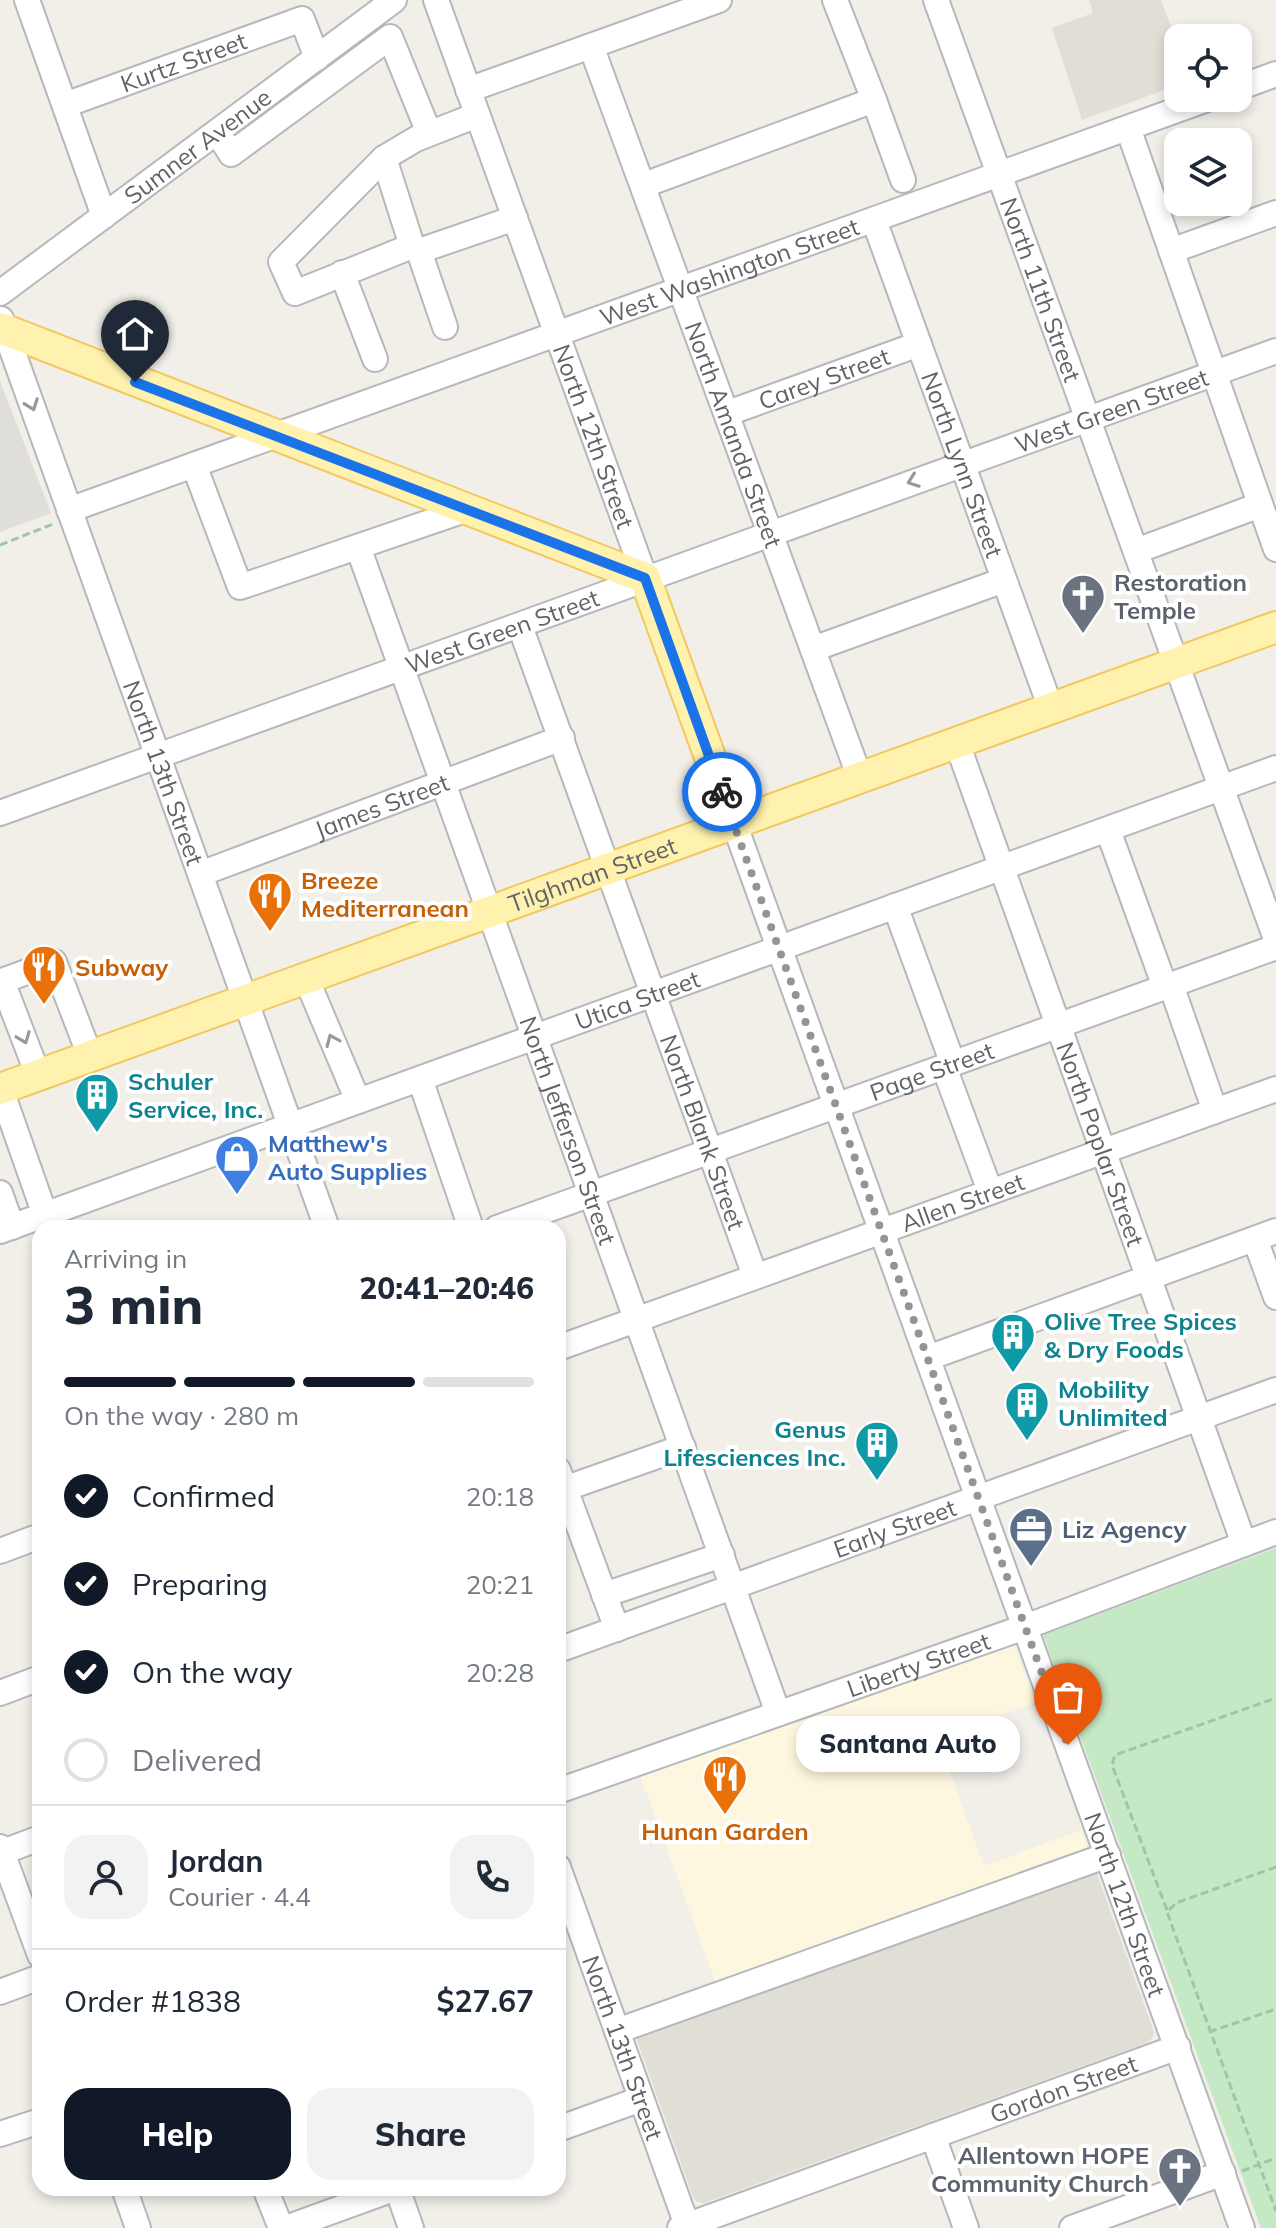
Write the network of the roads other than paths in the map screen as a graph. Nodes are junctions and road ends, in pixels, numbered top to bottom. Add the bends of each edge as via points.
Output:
1 (27, 0) edge
2 (394, 0) edge
3 (436, 0) edge
4 (719, 0) edge
5 (835, 0) edge
6 (936, 0) edge
7 (591, 46) junction
8 (317, 58) junction
9 (1276, 74) edge
10 (1252, 83) edge
11 (468, 90) junction
12 (874, 100) junction
13 (65, 105) junction
14 (1172, 112) edge
15 (477, 115) junction
16 (1128, 128) junction
17 (217, 132) junction
18 (429, 133) junction
19 (384, 158) junction
20 (1000, 174) junction
21 (903, 180) dead end
22 (644, 185) junction
23 (1276, 213) edge
24 (104, 216) junction
25 (515, 218) junction
26 (874, 220) junction
27 (416, 248) junction
28 (1171, 251) junction
29 (342, 273) junction
30 (682, 290) junction
31 (0, 293) edge
32 (2, 325) edge
33 (445, 327) dead end
34 (557, 335) junction
35 (919, 344) junction
36 (1276, 351) edge
37 (375, 359) dead end
38 (1215, 374) junction
39 (728, 413) junction
40 (1088, 418) junction
41 (276, 437) junction
42 (962, 463) junction
43 (194, 465) junction
44 (1264, 493) edge
45 (465, 510) junction
46 (70, 514) junction
47 (771, 532) junction
48 (358, 547) junction
49 (1276, 549) edge
50 (1136, 551) junction
51 (645, 578) junction
52 (1004, 580) junction
53 (520, 626) junction
54 (1276, 627) edge
55 (813, 649) junction
56 (1177, 664) junction
57 (402, 669) junction
58 (1051, 709) junction
59 (562, 738) junction
60 (957, 743) junction
61 (158, 757) junction
62 (1276, 768) edge
63 (860, 778) junction
64 (443, 783) junction
65 (1221, 788) junction
66 (0, 813) edge
67 (734, 823) junction
68 (1108, 830) junction
69 (608, 869) junction
70 (1001, 869) junction
71 (200, 874) junction
72 (895, 906) junction
73 (490, 912) junction
74 (1276, 939) edge
75 (1276, 947) edge
76 (779, 949) junction
77 (306, 978) junction
78 (1168, 986) junction
79 (653, 994) junction
80 (246, 1000) junction
81 (1058, 1026) junction
82 (536, 1037) junction
83 (90, 1056) junction
84 (949, 1066) junction
85 (38, 1075) junction
86 (420, 1079) junction
87 (0, 1088) edge
88 (1276, 1089) edge
89 (358, 1101) junction
90 (836, 1106) junction
91 (1215, 1111) junction
92 (290, 1125) junction
93 (8, 1135) edge
94 (710, 1151) junction
95 (1103, 1151) junction
96 (990, 1191) junction
97 (0, 1193) edge
98 (592, 1194) junction
99 (45, 1215) junction
100 (324, 1220) edge
101 (468, 1220) edge
102 (519, 1220) edge
103 (6, 1229) edge
104 (881, 1230) junction
105 (1266, 1235) edge
106 (755, 1276) junction
107 (1149, 1278) junction
108 (1276, 1297) edge
109 (637, 1319) junction
110 (566, 1345) edge
111 (928, 1358) junction
112 (1276, 1390) edge
113 (1199, 1418) junction
114 (683, 1447) junction
115 (566, 1481) edge
116 (566, 1498) edge
117 (978, 1498) junction
118 (1276, 1532) edge
119 (32, 1539) edge
120 (1244, 1544) junction
121 (0, 1551) edge
122 (722, 1555) junction
123 (733, 1587) junction
124 (604, 1595) junction
125 (1025, 1627) junction
126 (617, 1629) junction
127 (566, 1647) edge
128 (32, 1681) edge
129 (0, 1693) edge
130 (778, 1713) junction
131 (566, 1788) edge
132 (32, 1841) edge
133 (1, 1851) edge
134 (1108, 1855) junction
135 (566, 1889) edge
136 (32, 1934) edge
137 (32, 1980) edge
138 (0, 1992) edge
139 (617, 2031) junction
140 (1178, 2047) junction
141 (641, 2099) junction
142 (32, 2124) edge
143 (566, 2126) edge
144 (0, 2134) edge
145 (933, 2136) junction
146 (1233, 2172) junction
147 (127, 2196) edge
148 (269, 2196) edge
149 (374, 2196) edge
150 (399, 2196) edge
151 (685, 2227) edge
152 (138, 2228) edge
153 (284, 2228) edge
154 (411, 2228) edge
155 (966, 2228) edge
156 (1072, 2228) edge
157 (1242, 2228) edge

1 - 13 street
2 - 8 street, Sumner Avenue
3 - 11 street, North 12th Street
4 - 7 street
5 - 12 street
6 - 20 street, North 11th Street
7 - 11 street
7 - 22 street, North Amanda Street
8 - 13 street, Kurtz Street via 302,19
8 - 17 street, Sumner Avenue
9 - 10 street
11 - 15 street, North 12th Street
12 - 21 street
12 - 22 street
13 - 24 street
14 - 16 street, West Washington Street
15 - 18 street
15 - 25 street, North 12th Street
16 - 20 street, West Washington Street
16 - 28 street
17 - 18 street via 231,154 390,37
17 - 24 street, Sumner Avenue
18 - 19 street
19 - 27 street
19 - 29 street via 281,262 295,293
20 - 26 street, West Washington Street
20 - 40 street, North 11th Street
22 - 30 street, North Amanda Street
23 - 28 street
24 - 31 street, Sumner Avenue
25 - 27 street
25 - 34 street, North 12th Street
26 - 30 street, West Washington Street
26 - 35 street, North Lynn Street
27 - 29 street
27 - 33 street
28 - 38 street
29 - 37 street
30 - 34 street, West Washington Street
30 - 39 street, North Amanda Street
32 - 41 main road
32 -> 46 street, North 13th Street
34 - 41 street, West Washington Street
34 - 51 street, North 12th Street
35 - 39 street, Carey Street
35 - 42 street, North Lynn Street
36 - 38 street, West Green Street
38 - 40 street, West Green Street
38 - 44 street
39 - 47 street, North Amanda Street
40 - 42 street, West Green Street
40 - 50 street, North 11th Street
41 - 43 street, West Washington Street
41 - 45 main road
42 -> 47 street, West Green Street
42 - 52 street, North Lynn Street
43 - 46 street, West Washington Street
43 - 48 street via 240,587
44 - 49 street
44 - 50 street
45 - 48 street
45 - 51 main road
46 - 61 street, North 13th Street
47 - 51 street, West Green Street
47 - 55 street, North Amanda Street
48 - 57 street, North Jefferson Street
50 - 56 street, North 11th Street
51 - 53 street, West Green Street
51 - 67 main road, North 12th Street
52 - 55 street
52 - 58 street, North Lynn Street
53 - 57 street, West Green Street
53 - 59 street, North Blank Street
54 - 56 main road, Tilghman Street
55 - 63 street, North Amanda Street
56 - 58 main road, Tilghman Street
56 - 65 street, North 11th Street
57 - 61 street, West Green Street
57 - 64 street, North Jefferson Street
58 - 60 main road, Tilghman Street
59 - 64 street, James Street
59 - 69 street, North Blank Street
60 - 63 main road, Tilghman Street
60 - 70 street, North Poplar Street
61 - 66 street, West Green Street
61 - 71 street, North 13th Street
62 - 65 street, Utica Street
63 - 67 main road, Tilghman Street
64 - 71 street, James Street
64 - 73 street, North Jefferson Street
65 - 68 street, Utica Street
65 - 74 street, North 11th Street
67 - 69 main road, Tilghman Street
67 - 76 street, North 12th Street
68 - 70 street, Utica Street
68 - 78 street
69 - 73 main road, Tilghman Street
69 - 79 street, North Blank Street
70 - 72 street, Utica Street
70 - 81 street, North Poplar Street
71 - 80 street, North 13th Street
72 - 76 street, Utica Street
72 - 84 street
73 - 77 main road, Tilghman Street
73 - 82 street, North Jefferson Street
75 - 78 street, Page Street
76 - 79 street, Utica Street
76 - 90 street, North 12th Street
77 - 80 main road, Tilghman Street
89 -> 77 street
78 - 81 street, Page Street
78 - 91 street
79 - 82 street, Utica Street
79 - 94 street, North Blank Street
80 - 83 main road, Tilghman Street
80 - 92 street, North 13th Street
81 - 84 street, Page Street
81 - 95 street, North Poplar Street
82 - 86 street, Utica Street
82 - 98 street, North Jefferson Street
83 - 85 main road, Tilghman Street
83 -> 85 street via 54,962 2,981
84 - 90 street, Page Street
84 - 96 street
85 - 87 main road, Tilghman Street
86 - 89 street, Utica Street
86 - 101 street
87 - 93 street
88 - 91 street, Allen Street
89 - 92 street, Utica Street
90 - 94 street, Page Street
90 - 104 street, North 12th Street
91 - 95 street, Allen Street
92 - 99 street, Utica Street
92 - 100 street, North 13th Street
93 - 99 street
94 - 98 street, Page Street
94 - 106 street, North Blank Street
95 - 96 street, Allen Street
95 - 107 street, North Poplar Street
96 - 104 street, Allen Street
97 - 103 street
98 - 102 street, Page Street
98 - 109 street, North Jefferson Street
99 - 103 street, Utica Street
104 - 106 street, Allen Street
104 - 111 street, North 12th Street
105 - 107 street
105 - 108 street
106 - 109 street, Allen Street
107 - 111 street
107 - 113 street, North Poplar Street
109 - 110 street, Allen Street
109 - 114 street, North Jefferson Street
111 - 117 street, North 12th Street
112 - 113 street, Early Street
113 - 117 street, Early Street
113 - 120 street, North Poplar Street
114 - 115 street
114 - 122 street, North Jefferson Street
116 - 124 street
117 - 123 street, Early Street
117 - 125 street, North 12th Street
118 - 120 street, Liberty Street
119 - 121 street
120 - 125 street, Liberty Street
122 - 123 street, North Jefferson Street
122 - 124 street
123 - 126 street, Early Street
123 - 130 street, North Jefferson Street
124 - 126 street
125 - 130 street, Liberty Street
125 - 134 street, North 12th Street
126 - 127 street, Early Street
128 - 129 street
130 - 131 street, Liberty Street
132 - 133 street
133 - 136 street
134 - 139 street
134 - 140 street, North 12th Street
135 - 139 street, North 13th Street
137 - 138 street
139 - 141 street, North 13th Street
140 - 145 street, Gordon Street
140 - 146 street, North 12th Street
141 - 143 street
141 - 151 street, North 13th Street
142 - 144 street
145 - 151 street, Gordon Street
145 - 155 street
146 - 156 street
146 - 157 street, North 12th Street
147 - 152 street
148 - 153 street
149 - 153 street
150 - 154 street

